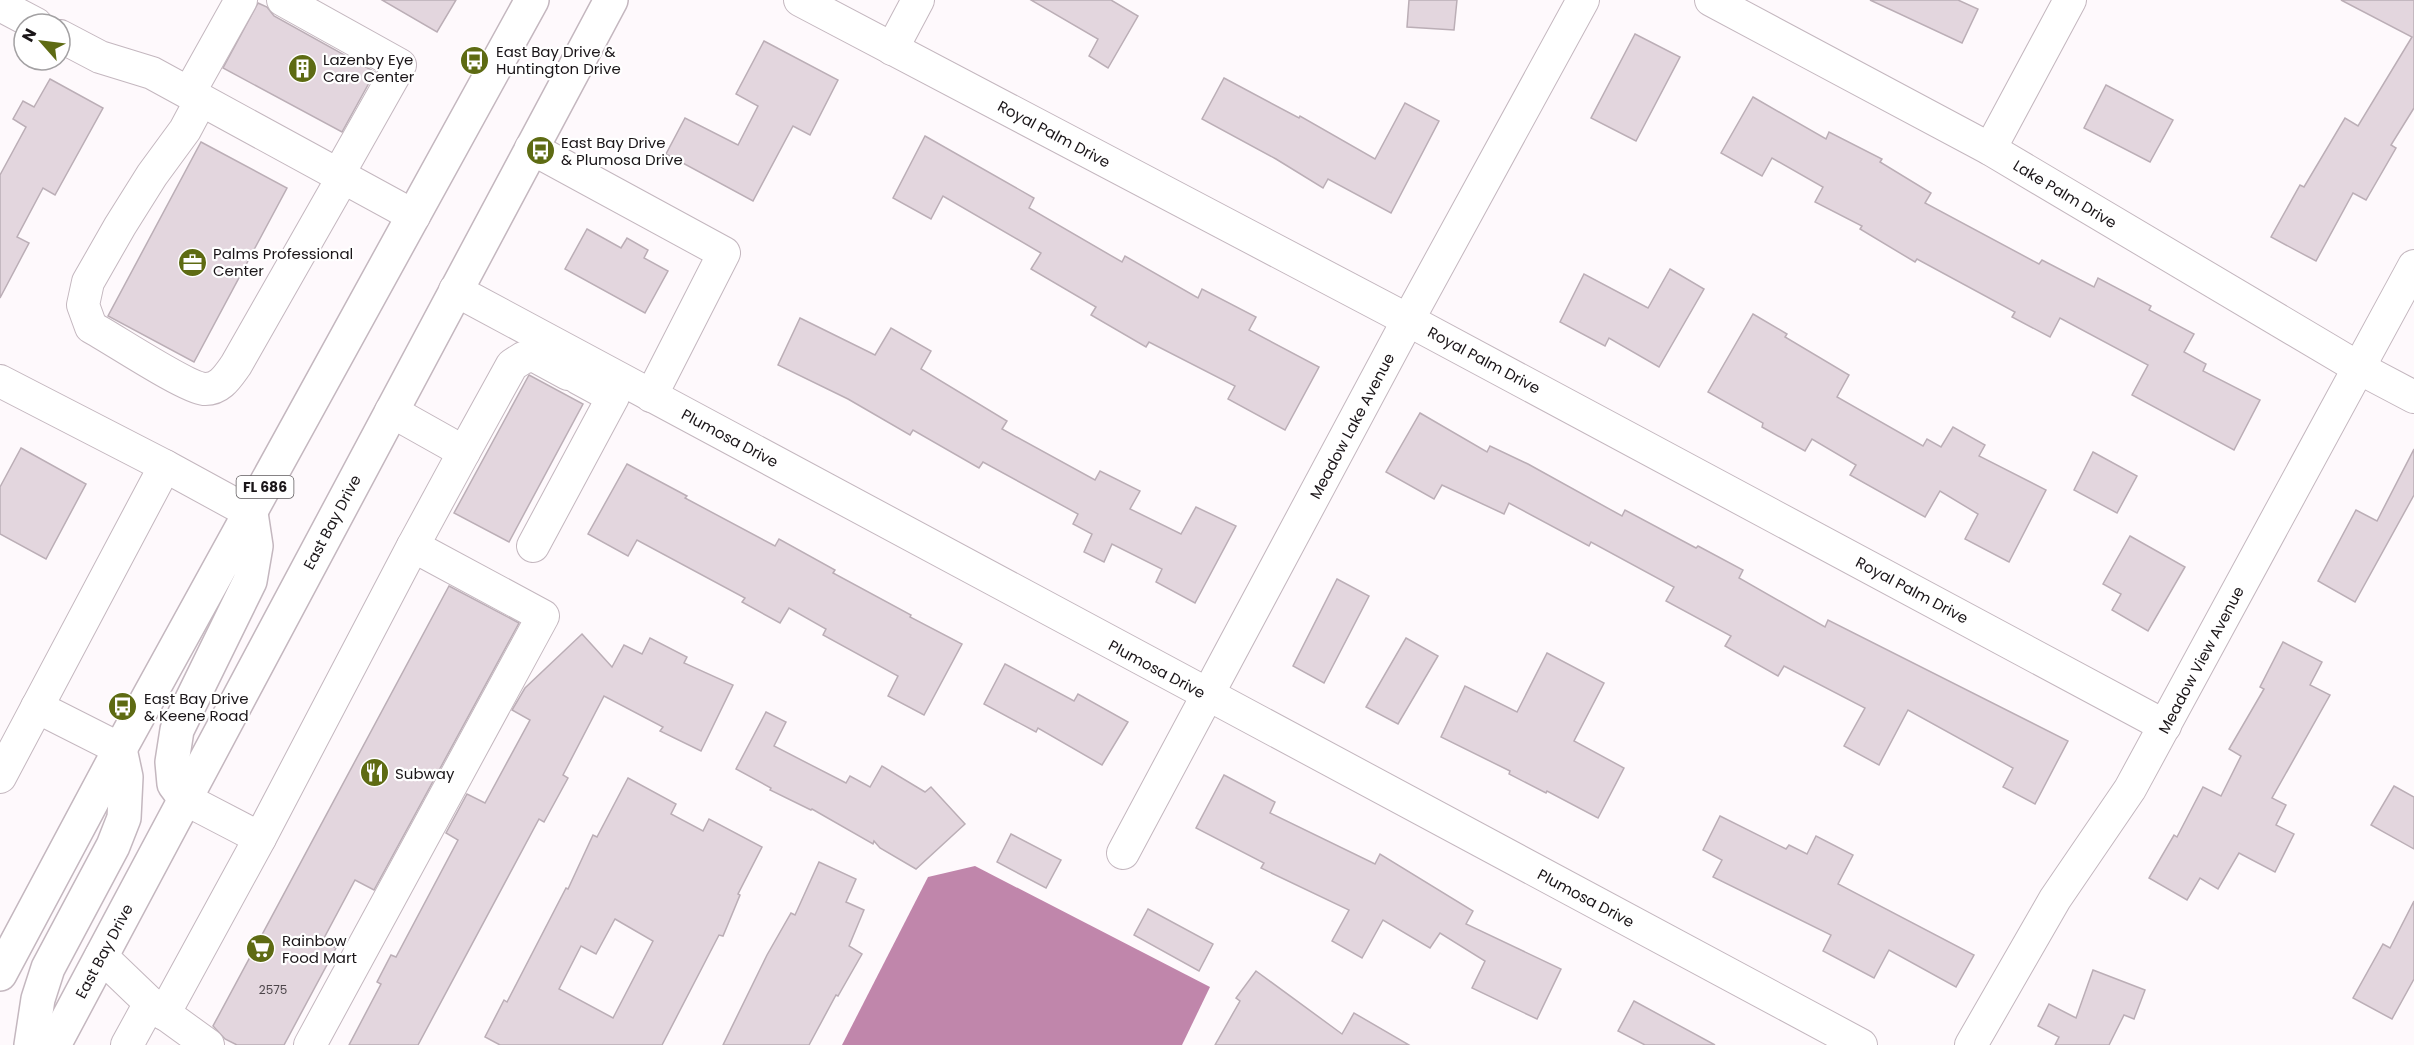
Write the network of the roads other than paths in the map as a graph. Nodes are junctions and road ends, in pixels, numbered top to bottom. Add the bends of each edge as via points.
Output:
1 (241, 0) edge
2 (283, 0) edge
3 (532, 0) edge
4 (611, 0) edge
5 (800, 0) edge
6 (918, 0) edge
7 (1583, 0) edge
8 (1711, 0) edge
9 (2070, 0) edge
10 (72, 42) edge
11 (892, 49) junction
12 (195, 97) junction
13 (531, 148) junction
14 (1990, 149) junction
15 (341, 176) junction
16 (414, 216) junction
17 (2414, 266) edge
18 (455, 290) junction
19 (1408, 320) junction
20 (2359, 368) junction
21 (582, 370) junction
22 (0, 381) edge
23 (651, 396) junction
24 (2414, 397) edge
25 (391, 411) junction
26 (464, 452) junction
27 (165, 466) junction
28 (251, 513) junction
29 (413, 546) junction
30 (533, 546) dead end
31 (1206, 695) junction
32 (37, 707) junction
33 (2165, 726) junction
34 (120, 749) junction
35 (0, 777) edge
36 (185, 799) junction
37 (260, 838) junction
38 (1124, 853) dead end
39 (101, 956) junction
40 (1, 970) edge
41 (157, 1008) junction
42 (31, 1045) edge
43 (54, 1045) edge
44 (127, 1045) edge
45 (208, 1045) edge
46 (310, 1045) edge
47 (1861, 1045) edge
48 (1971, 1045) edge

1 - 12 street
2 - 15 street via 400,65
3 - 16 main road, FL 686
4 - 13 main road, East Bay Drive
5 - 11 street, Royal Palm Drive
6 - 11 street
7 - 19 street, Meadow Lake Avenue
8 - 14 street, Lake Palm Drive
9 - 14 street
10 - 12 street via 100,57 152,73
11 - 19 street, Royal Palm Drive
12 - 15 street
12 - 15 street via 185,130 120,226 88,282 83,305 91,327 187,383 205,389 222,384
13 - 18 main road, East Bay Drive
13 - 23 street via 724,253
14 - 20 street, Lake Palm Drive
15 - 16 street
16 - 28 main road, FL 686
17 - 20 street, Meadow View Avenue
18 - 21 street, Plumosa Drive
18 - 25 main road, East Bay Drive
19 - 31 street, Meadow Lake Avenue
19 - 33 street, Royal Palm Drive
20 - 24 street, Lake Palm Drive
20 - 33 street, Meadow View Avenue
21 - 23 street, Plumosa Drive
21 - 26 street via 533,355 512,365
21 - 30 street via 613,397
22 - 27 street
23 - 31 street, Plumosa Drive
25 - 26 street
25 - 36 main road, East Bay Drive
26 - 29 street
27 - 28 street
27 - 32 street
28 - 34 main road, FL 686
28 - 36 main road via 256,546 250,581 177,730 172,762 174,784
29 - 37 street
29 - 46 street via 543,616
31 - 38 street, Meadow Lake Avenue
31 - 47 street, Plumosa Drive
32 - 34 street
32 - 35 street
33 - 48 street, Meadow View Avenue via 2130,789 2055,899
34 - 40 main road, FL 686
34 - 42 main road via 126,777 124,818 48,968 38,999
36 - 37 street
36 - 39 main road, East Bay Drive
37 - 41 street
39 - 41 street
39 - 43 main road, East Bay Drive
41 - 44 street
41 - 45 street

